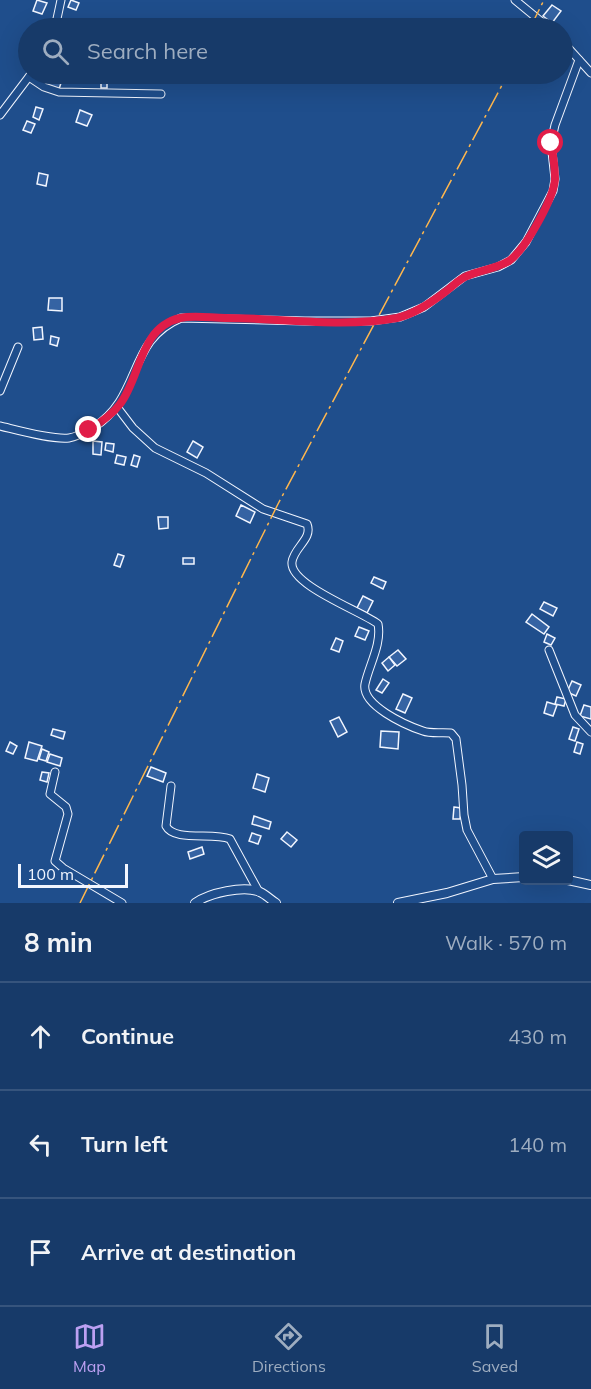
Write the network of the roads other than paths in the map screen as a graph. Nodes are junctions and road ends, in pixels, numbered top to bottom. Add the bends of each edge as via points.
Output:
1 (61, 0) edge
2 (514, 0) edge
3 (57, 18) edge
4 (536, 18) edge
5 (573, 53) edge
6 (579, 60) junction
7 (591, 74) edge
8 (573, 76) edge
9 (23, 84) edge
10 (40, 84) edge
11 (570, 84) edge
12 (161, 94) dead end
13 (0, 115) edge
14 (18, 347) dead end
15 (0, 391) edge
16 (117, 407) junction
17 (0, 426) edge
18 (549, 650) dead end
19 (591, 732) edge
20 (55, 772) dead end
21 (171, 786) dead end
22 (519, 877) edge
23 (494, 879) junction
24 (573, 881) edge
25 (591, 885) edge
26 (259, 892) junction
27 (122, 903) edge
28 (195, 903) edge
29 (276, 903) edge
30 (398, 903) edge

1 - 3 street
2 - 4 street
5 - 6 street
6 - 7 street
6 - 8 street
9 - 13 street
10 - 12 street via 59,92
11 - 16 street via 551,143 553,191 526,242 511,260 465,276 424,307 400,317 371,321 181,318 170,322 144,348 130,386
14 - 15 street
16 - 17 street via 100,423 68,438
16 - 23 street via 154,448 206,473 263,509 307,524 308,535 293,557 293,570 322,594 378,624 364,686 370,701 424,732 451,733 456,739 467,830
18 - 19 street via 575,715
20 - 27 street via 50,794 66,807 68,814 55,861
21 - 26 street via 168,831 183,836 230,839
22 - 23 street
23 - 30 street
24 - 25 street
26 - 28 street via 224,892
26 - 29 street

